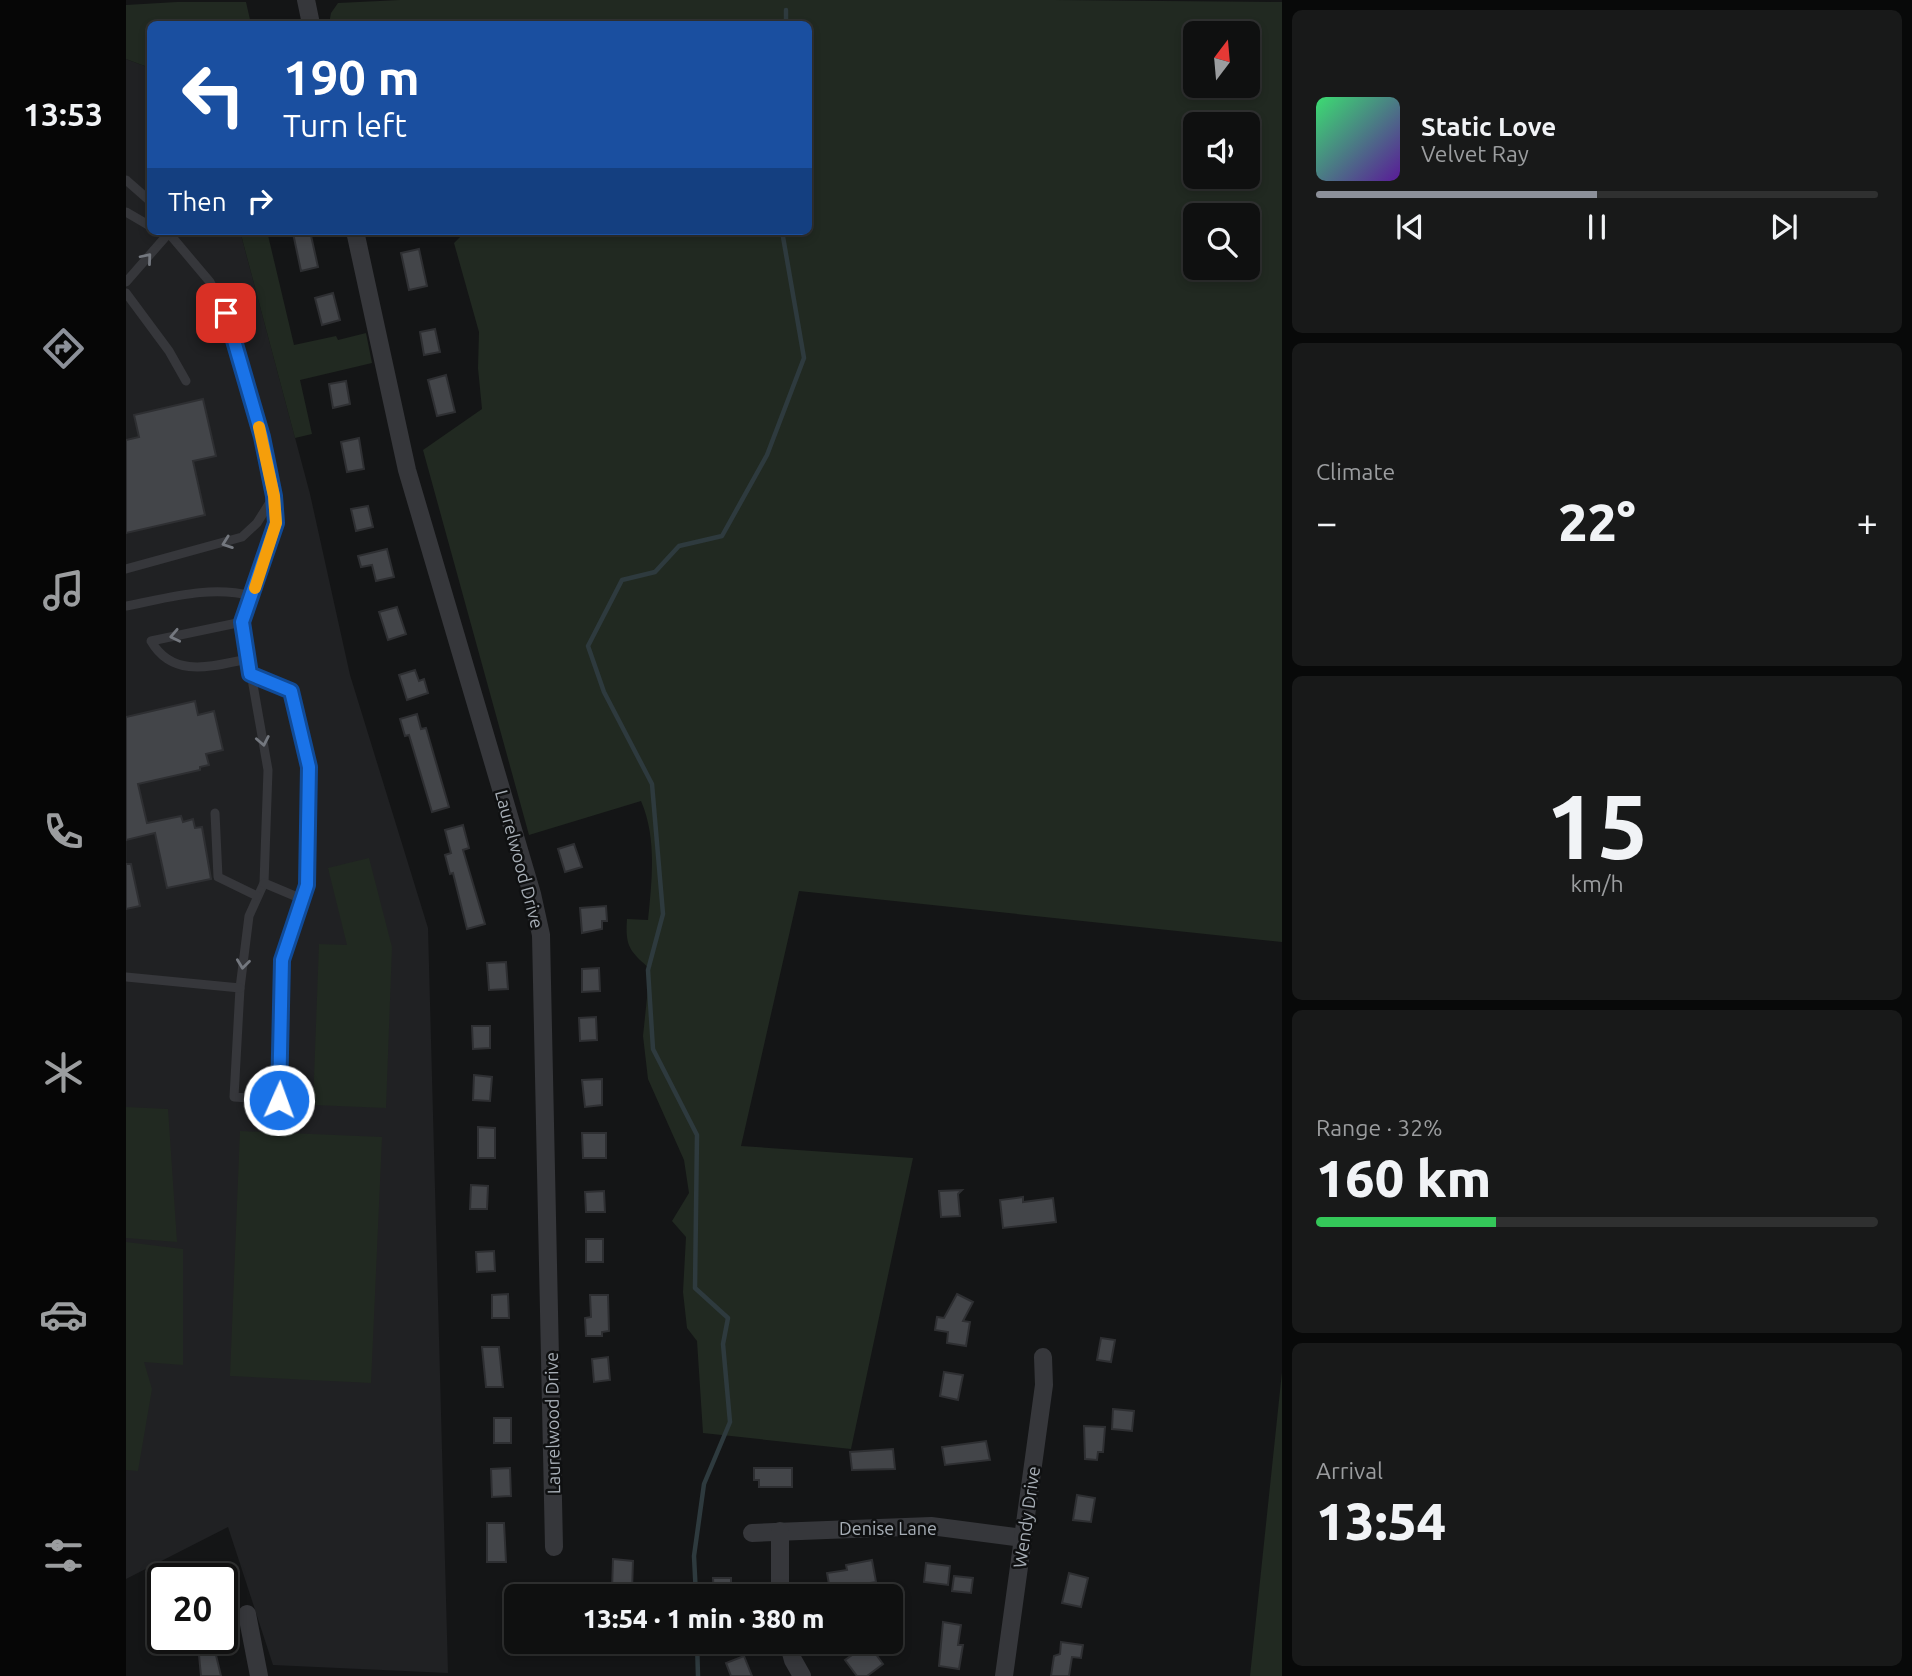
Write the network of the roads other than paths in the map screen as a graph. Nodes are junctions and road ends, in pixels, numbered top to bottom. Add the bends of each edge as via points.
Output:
1 (306, 0) edge
2 (310, 21) edge
3 (126, 180) edge
4 (147, 198) edge
5 (126, 212) edge
6 (147, 224) edge
7 (164, 235) edge
8 (169, 235) edge
9 (356, 235) edge
10 (126, 282) edge
11 (126, 293) edge
12 (186, 381) dead end
13 (274, 496) junction
14 (126, 569) edge
15 (252, 596) junction
16 (126, 607) edge
17 (242, 622) junction
18 (248, 659) junction
19 (250, 674) junction
20 (215, 814) dead end
21 (264, 883) junction
22 (257, 896) junction
23 (302, 899) junction
24 (126, 977) edge
25 (240, 988) junction
26 (1043, 1357) dead end
27 (780, 1531) junction
28 (752, 1533) dead end
29 (1023, 1538) junction
30 (554, 1547) dead end
31 (779, 1584) edge
32 (247, 1614) dead end
33 (791, 1654) edge
34 (260, 1676) edge
35 (802, 1676) edge
36 (1004, 1676) edge

1 - 2 street
3 - 4 lane
5 - 6 lane
10 -> 7 lane
8 - 13 lane via 211,282 226,313
9 - 30 street, Laurelwood Drive via 407,470 541,934
11 - 12 lane
13 -> 14 lane via 242,537
13 - 15 lane via 276,523
15 - 16 lane via 214,590
15 - 17 lane
17 - 18 lane
17 -> 18 lane via 151,641 167,660 194,669
18 - 19 lane
19 -> 21 lane via 268,769
19 - 23 lane via 291,691 309,767 307,885
20 - 22 lane via 218,877
21 - 22 lane
21 - 23 lane
22 -> 25 lane via 249,915
23 - 25 lane via 282,960 279,1100 234,1097
24 - 25 lane
26 - 29 street, Wendy Drive via 1044,1385
27 - 28 street, Denise Lane
27 - 29 street, Denise Lane via 931,1525
27 - 31 street
29 - 36 street, Wendy Drive
32 - 34 street
33 - 35 street

